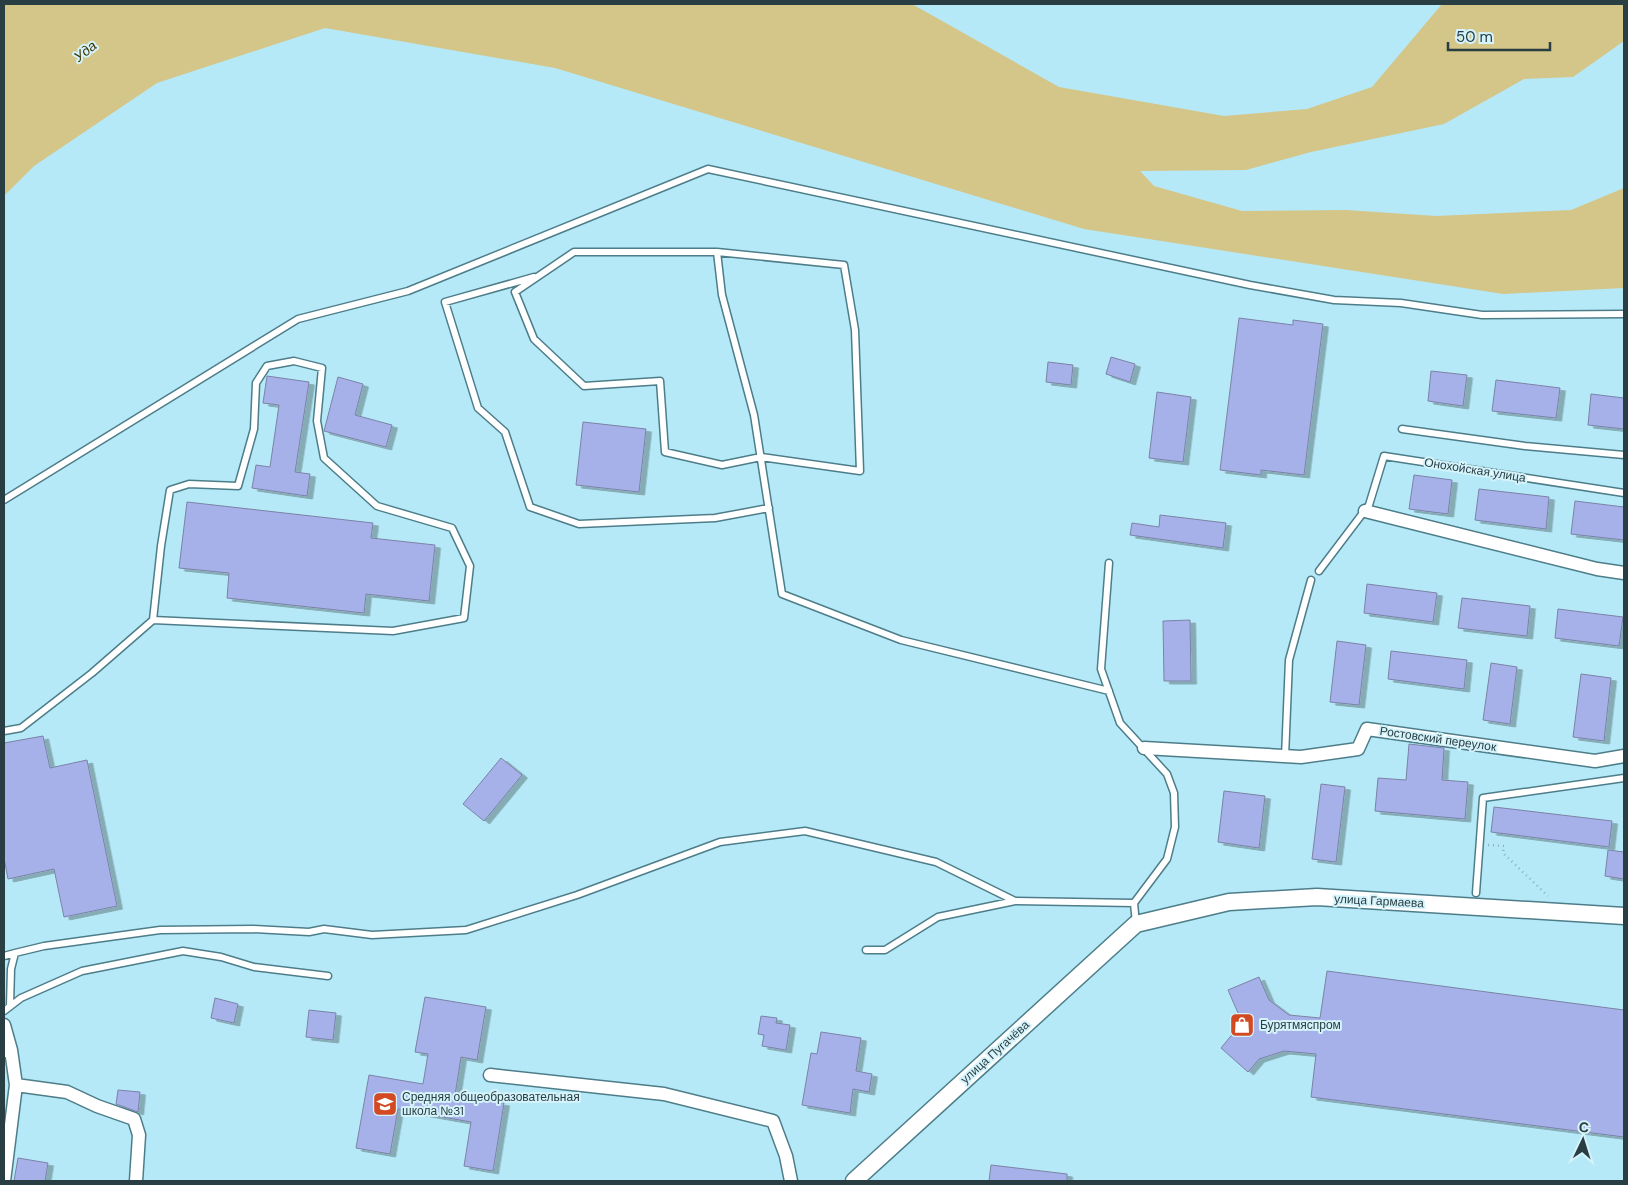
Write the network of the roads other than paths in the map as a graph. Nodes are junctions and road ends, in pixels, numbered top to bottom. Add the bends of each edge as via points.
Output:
1 (716, 252) junction
2 (540, 275) junction
3 (1624, 314) edge
4 (1402, 429) dead end
5 (1624, 455) edge
6 (761, 457) junction
7 (1624, 493) edge
8 (4, 500) edge
9 (769, 508) junction
10 (1365, 512) junction
11 (1109, 562) dead end
12 (1319, 571) dead end
13 (1624, 573) edge
14 (1311, 580) dead end
15 (153, 620) junction
16 (1109, 691) junction
17 (4, 731) edge
18 (1144, 748) junction
19 (1624, 756) edge
20 (1285, 757) junction
21 (1624, 778) edge
22 (1476, 893) dead end
23 (1015, 901) junction
24 (1134, 903) junction
25 (1624, 916) edge
26 (1136, 924) junction
27 (866, 950) dead end
28 (14, 953) junction
29 (4, 956) edge
30 (328, 976) dead end
31 (10, 1006) junction
32 (4, 1011) edge
33 (4, 1025) edge
34 (8, 1050) edge
35 (490, 1075) dead end
36 (16, 1085) junction
37 (4, 1181) edge
38 (136, 1181) edge
39 (791, 1181) edge
40 (854, 1181) edge

1 - 2 lane via 574,252
1 - 6 lane via 722,295 754,415
1 - 6 lane via 844,265 855,330 860,471
2 - 6 lane via 515,292 534,340 584,386 660,381 665,452 722,465
2 - 9 lane via 445,302 478,408 505,432 530,507 580,524 715,518
3 - 8 lane via 1482,315 1401,303 1334,300 1250,285 708,169 408,292 298,319
4 - 5 lane via 1525,446
6 - 9 lane
7 - 10 lane, Онохойская улица via 1384,456
9 - 16 lane via 782,594 901,640
10 - 12 lane, Онохойская улица
10 - 13 street
11 - 16 lane via 1101,670
14 - 20 lane via 1289,660
15 - 15 lane via 393,631 464,618 470,566 452,528 377,506 324,458 316,421 322,368 294,361 267,366 256,383 254,428 238,486 189,484 170,490
15 - 17 lane via 21,728
16 - 18 lane via 1120,723
18 - 20 street, Ростовский переулок
18 - 24 lane via 1167,774 1174,793 1175,827 1168,859
19 - 20 street, Ростовский переулок via 1595,761 1367,729 1358,749 1301,758
21 - 22 lane via 1483,798
23 - 24 lane
23 - 27 lane via 938,917 885,950
23 - 28 lane via 936,862 804,831 720,842 466,930 372,935 324,929 309,932 160,930
24 - 26 lane
25 - 26 street, улица Гармаева via 1317,898 1229,902
26 - 40 street, улица Пугачёва
28 - 29 lane
28 - 31 lane
30 - 31 lane via 254,967 221,957 183,951 82,971
31 - 32 lane
33 - 34 street
34 - 36 street
35 - 39 street via 664,1094 773,1121
36 - 37 street
36 - 38 street via 67,1092 134,1119 139,1135

